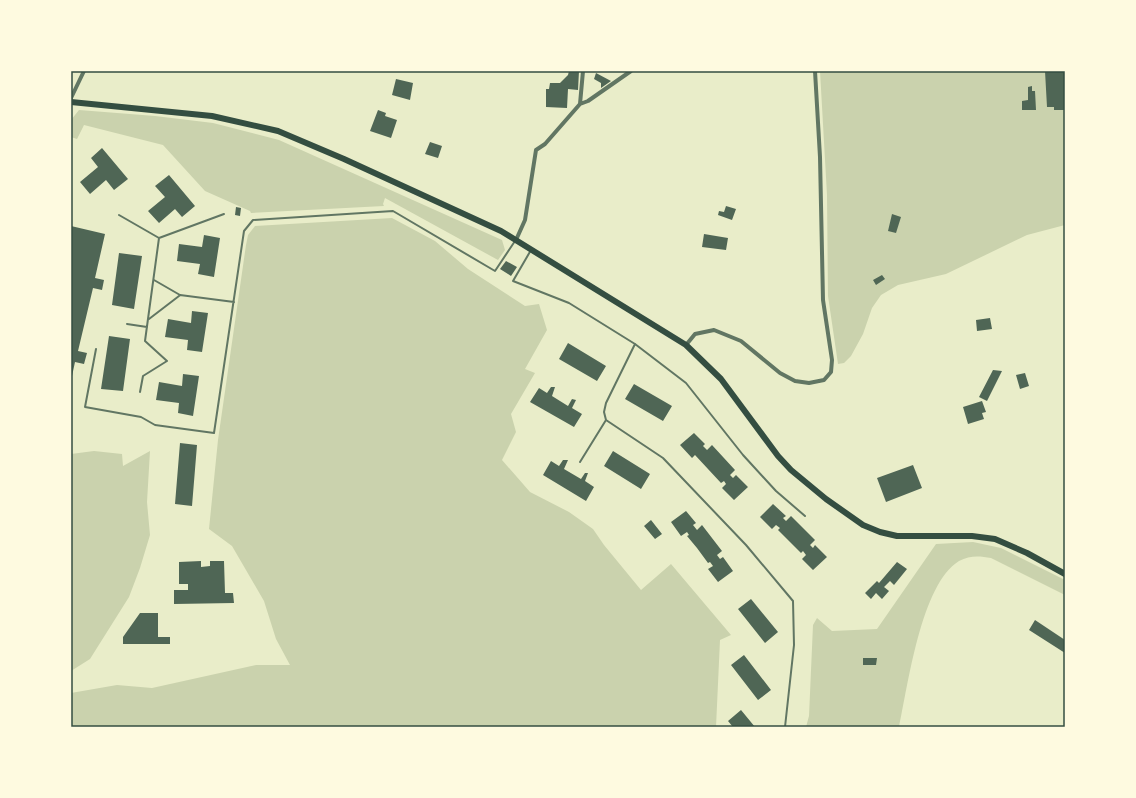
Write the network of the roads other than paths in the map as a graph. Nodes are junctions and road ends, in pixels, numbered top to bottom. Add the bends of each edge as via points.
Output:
1 (84, 71) edge
2 (583, 71) edge
3 (630, 71) edge
4 (815, 71) edge
5 (71, 98) edge
6 (71, 102) edge
7 (580, 104) junction
8 (224, 214) dead end
9 (119, 215) dead end
10 (159, 238) junction
11 (516, 240) junction
12 (532, 249) junction
13 (154, 280) junction
14 (180, 295) junction
15 (234, 302) junction
16 (148, 319) junction
17 (127, 324) dead end
18 (147, 327) junction
19 (635, 344) junction
20 (686, 346) junction
21 (96, 350) dead end
22 (140, 392) dead end
23 (606, 420) junction
24 (580, 462) dead end
25 (805, 516) dead end
26 (1065, 574) edge
27 (785, 727) edge

1 - 5 street
2 - 7 street
3 - 7 street
4 - 20 street via 823,300 832,360 831,372 824,380 809,383 795,380 780,373 741,341 714,330 695,334
6 - 11 main road via 212,116 278,131 344,159
7 - 11 street via 545,144 536,150 525,220
8 - 10 lane
9 - 10 lane
10 - 13 lane
11 - 12 main road
11 - 15 lane via 495,271 393,211 253,220 244,231
12 - 19 lane via 513,281 569,303
12 - 20 main road
13 - 14 lane
13 - 16 lane
14 - 15 lane
14 - 16 lane
15 - 21 lane via 214,433 155,426 141,417 85,407
16 - 18 lane
17 - 18 lane
18 - 22 lane via 144,341 167,361 143,376
19 - 23 lane via 606,403
19 - 25 lane via 686,383 743,455 776,491
20 - 26 main road via 721,379 791,470 863,525 898,536 972,536 995,539
23 - 24 lane
23 - 27 lane via 662,458 746,545 793,601 794,645

